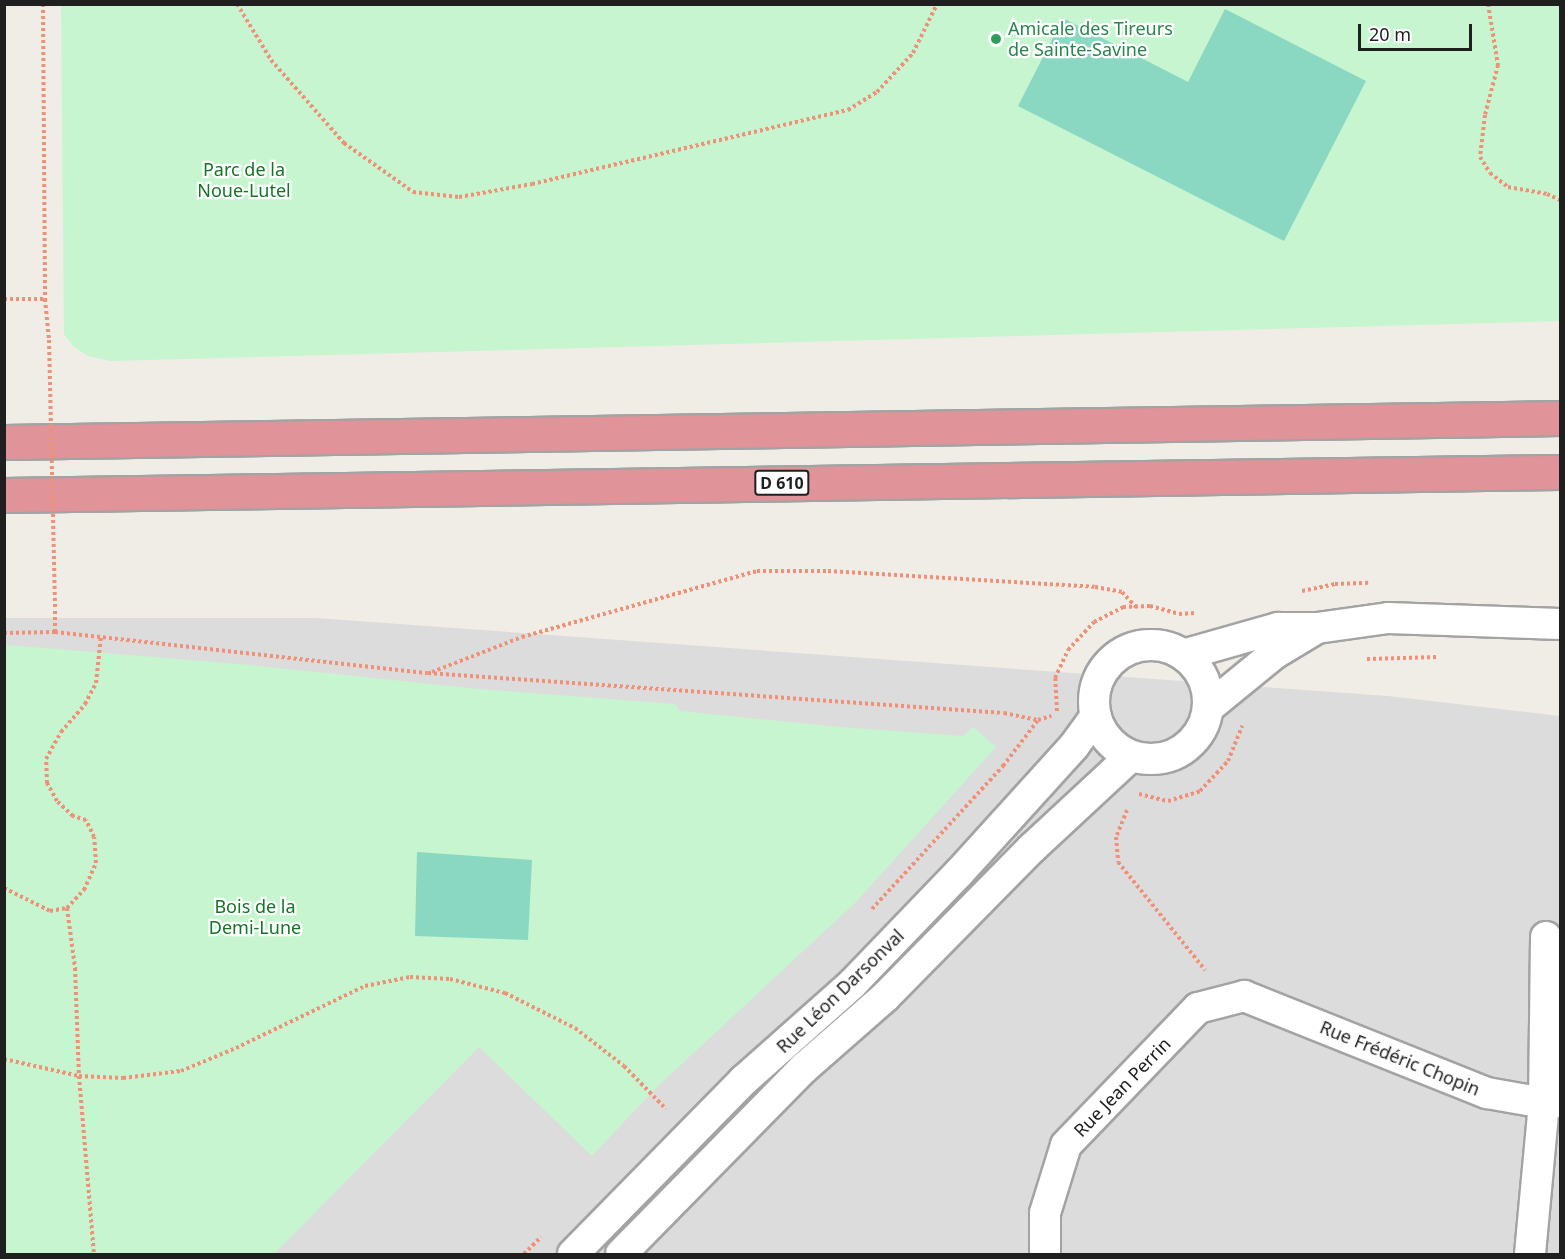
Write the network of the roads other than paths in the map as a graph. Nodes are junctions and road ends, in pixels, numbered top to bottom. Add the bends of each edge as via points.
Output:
1 (1560, 418) edge
2 (4, 442) edge
3 (1560, 472) edge
4 (4, 495) edge
5 (1560, 624) edge
6 (1317, 628) junction
7 (1183, 655) junction
8 (1208, 708) junction
9 (1096, 716) junction
10 (1131, 756) junction
11 (1546, 937) dead end
12 (1236, 998) joint
13 (1552, 1102) edge
14 (573, 1254) edge
15 (621, 1254) edge
16 (1045, 1254) edge
17 (1530, 1254) edge

1 - 2 highway
3 - 4 highway, D 610
5 - 6 street via 1388,618
6 - 7 street via 1278,628
6 - 8 street via 1274,654
7 - 8 street via 1203,678
7 - 9 street via 1165,647 1146,646 1127,651 1111,662 1094,697
8 - 10 street via 1199,732 1182,751 1165,758
9 - 10 street via 1115,747
9 - 14 street, Rue Léon Darsonval via 1074,746 958,874 852,984 744,1080
10 - 15 street, Rue Léon Darsonval via 1032,848 885,998 804,1068
11 - 13 street
12 - 13 street, Rue Frédéric Chopin via 1487,1093
12 - 16 street, Rue Jean Perrin via 1198,1008 1066,1145 1046,1213
13 - 17 street

